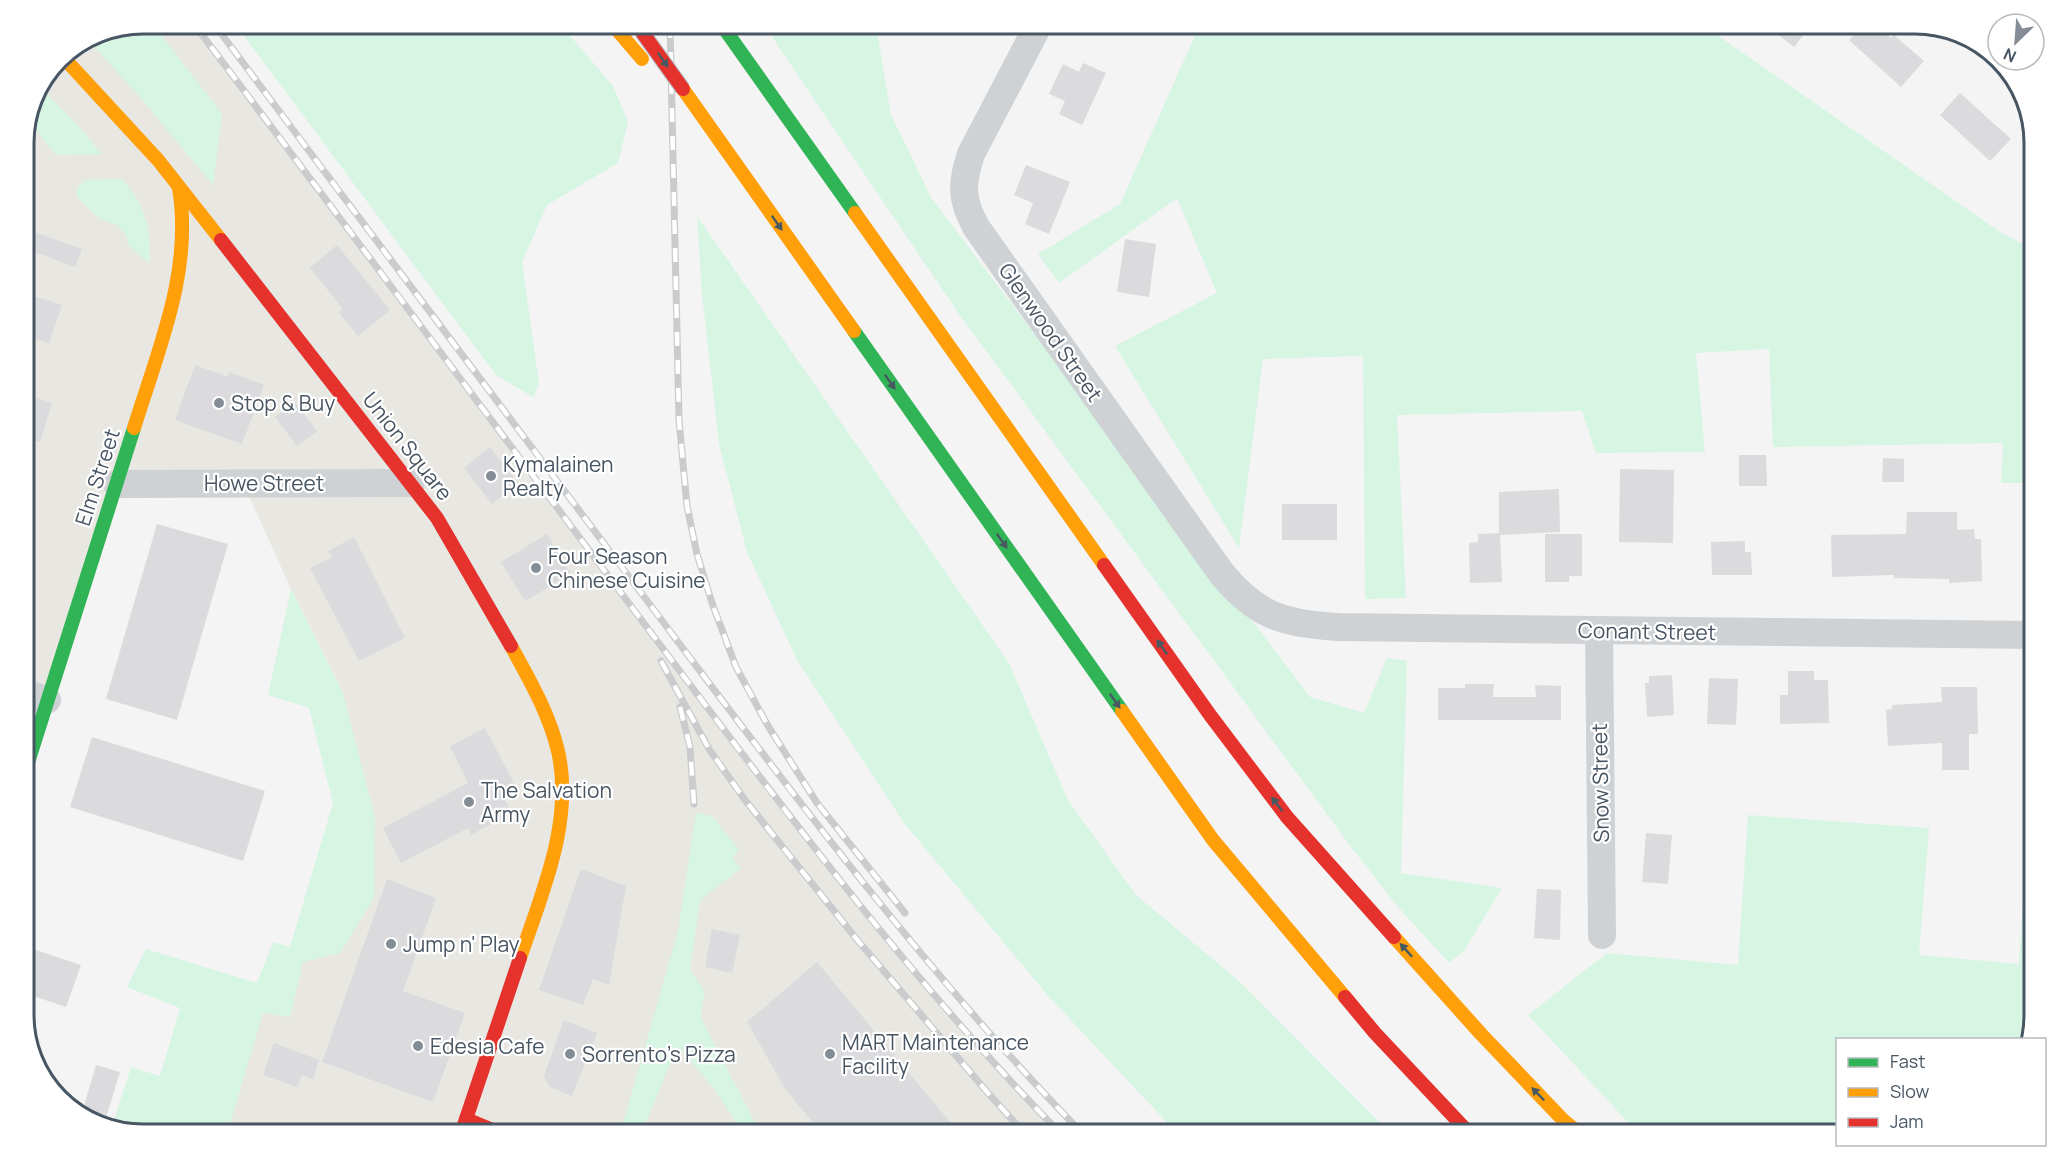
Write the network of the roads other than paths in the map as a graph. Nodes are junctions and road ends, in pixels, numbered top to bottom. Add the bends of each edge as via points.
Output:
1 (620, 34) edge
2 (644, 34) edge
3 (728, 34) edge
4 (744, 34) edge
5 (1034, 34) edge
6 (645, 63) dead end
7 (70, 64) edge
8 (662, 83) dead end
9 (828, 173) junction
10 (179, 188) junction
11 (760, 198) junction
12 (411, 483) junction
13 (117, 484) junction
14 (1263, 612) joint
15 (1599, 630) junction
16 (2024, 635) edge
17 (36, 696) edge
18 (1602, 935) dead end
19 (466, 1119) junction
20 (464, 1124) edge
21 (478, 1124) edge
22 (1461, 1124) edge
23 (1568, 1124) edge

1 - 6 main road
2 -> 11 main road, bridge
3 - 9 main road
4 - 9 main road
5 - 14 street, Glenwood Street via 971,154 963,193 967,209 1222,574
7 - 10 main road, Union Square
8 - 11 main road
23 -> 9 main road via 1481,1034 1287,817 1203,705
10 - 12 main road, Union Square
10 - 13 main road, Elm Street via 184,231 175,298
11 -> 22 main road via 1213,840 1375,1033
12 - 13 street, Howe Street
12 - 19 main road, Union Square via 457,549 543,706 556,745 562,792 548,878
13 - 17 main road, Elm Street
14 - 15 street, Conant Street via 1299,623 1338,627
15 - 16 street, Conant Street
15 - 18 street, Snow Street
19 - 20 main road, Union Square
19 - 21 main road

